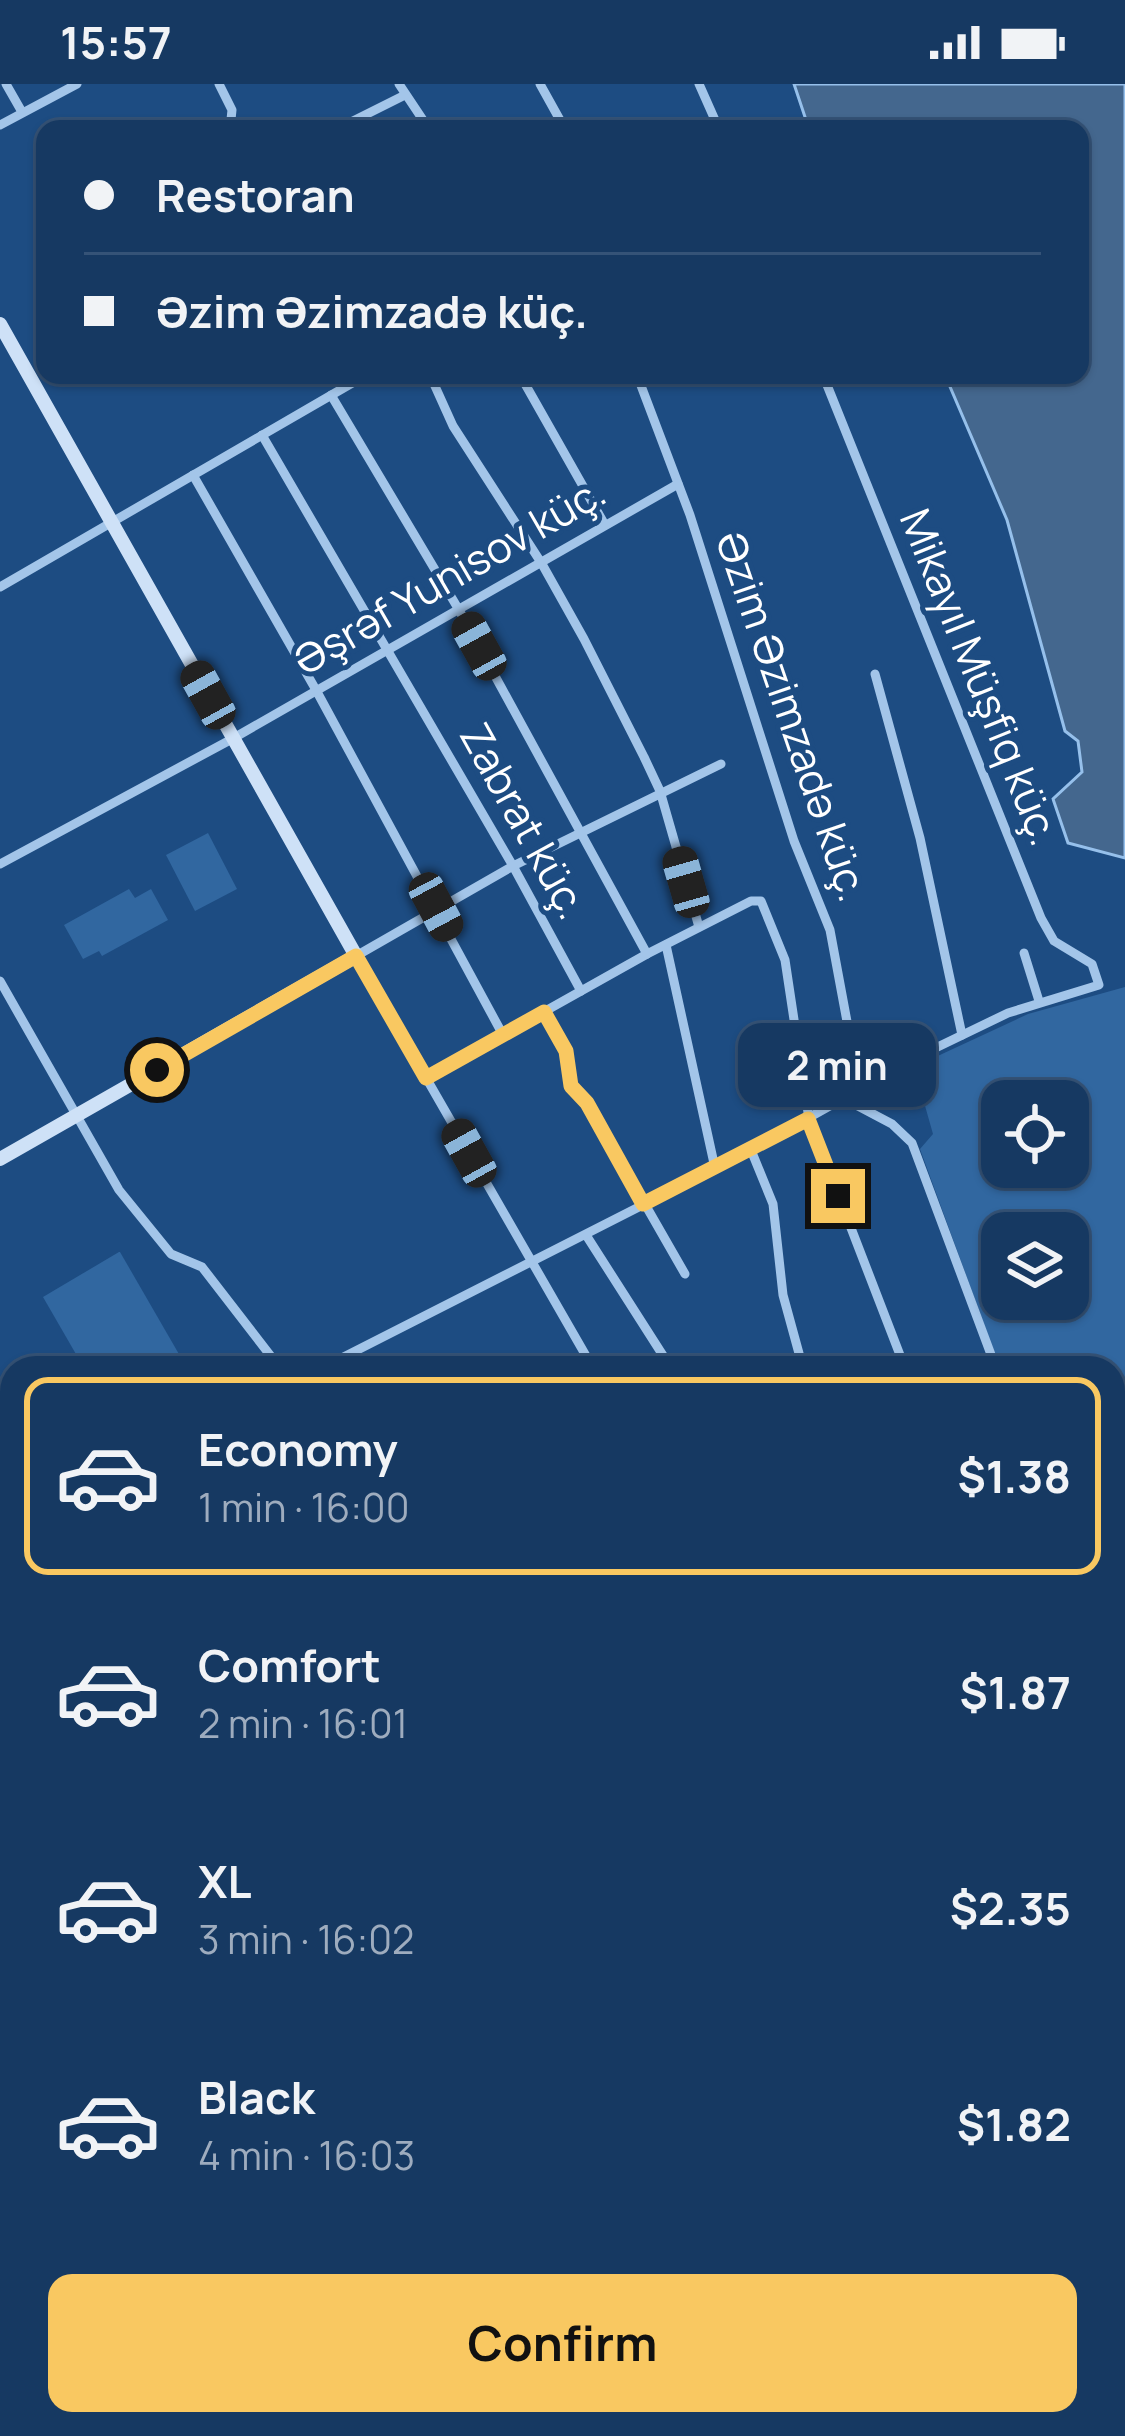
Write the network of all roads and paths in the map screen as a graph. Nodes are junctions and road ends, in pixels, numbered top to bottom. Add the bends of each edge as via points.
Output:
1 (6, 84) edge
2 (77, 84) edge
3 (219, 84) edge
4 (399, 84) edge
5 (540, 84) edge
6 (699, 84) edge
7 (405, 95) junction
8 (22, 112) junction
9 (231, 120) edge
10 (356, 120) edge
11 (423, 120) edge
12 (560, 120) edge
13 (715, 120) edge
14 (0, 125) edge
15 (0, 324) edge
16 (350, 384) edge
17 (434, 384) edge
18 (525, 384) edge
19 (640, 384) edge
20 (827, 384) edge
21 (331, 395) junction
22 (262, 435) junction
23 (193, 475) junction
24 (678, 484) junction
25 (112, 521) junction
26 (605, 525) junction
27 (542, 564) junction
28 (0, 587) edge
29 (459, 610) junction
30 (388, 648) junction
31 (875, 674) dead end
32 (316, 690) junction
33 (232, 739) junction
34 (722, 764) dead end
35 (660, 791) junction
36 (581, 831) junction
37 (0, 864) edge
38 (513, 866) junction
39 (436, 907) junction
40 (699, 927) junction
41 (666, 945) junction
42 (1024, 953) dead end
43 (646, 954) junction
44 (356, 956) junction
45 (0, 981) edge
46 (581, 991) junction
47 (1039, 1001) junction
48 (544, 1012) junction
49 (503, 1035) junction
50 (962, 1035) junction
51 (426, 1078) junction
52 (860, 1086) junction
53 (842, 1097) junction
54 (77, 1116) junction
55 (808, 1119) junction
56 (752, 1150) junction
57 (0, 1159) edge
58 (715, 1168) junction
59 (643, 1204) junction
60 (586, 1235) junction
61 (533, 1260) junction
62 (685, 1274) dead end
63 (271, 1356) edge
64 (345, 1356) edge
65 (585, 1356) edge
66 (663, 1356) edge
67 (800, 1356) edge
68 (900, 1356) edge
69 (992, 1356) edge

1 - 8 street
2 - 8 street
3 - 9 street
4 - 7 street
5 - 12 street
6 - 13 street
7 - 10 street
7 - 11 street
8 - 14 street
15 - 25 street
16 - 21 street
17 - 27 street
18 - 26 street
19 - 24 street, Əzim Əzimzadə küç.
20 - 47 street, Mikayıl Müşfiq küç. via 1041,918 1054,941 1092,964 1099,985
21 - 22 street
21 - 29 street
22 - 23 street
22 - 30 street, Zabrat küç.
23 - 25 street
23 - 32 street
24 - 26 street, Əşrəf Yunisov küç.
24 - 52 street, Əzim Əzimzadə küç. via 830,930
25 - 28 street
25 - 33 street
26 - 27 street, Əşrəf Yunisov küç.
27 - 29 street, Əşrəf Yunisov küç.
27 - 35 street
29 - 30 street, Əşrəf Yunisov küç.
29 - 36 street
30 - 32 street, Əşrəf Yunisov küç.
30 - 38 street, Zabrat küç.
31 - 50 street
32 - 33 street, Əşrəf Yunisov küç.
32 - 39 street
33 - 37 street, Əşrəf Yunisov küç.
33 - 44 street
34 - 35 street
35 - 36 street
35 - 40 street
36 - 38 street
36 - 43 street
38 - 39 street
38 - 46 street, Zabrat küç.
39 - 44 street
39 - 49 street
40 - 41 street
40 - 55 street, Əzim Əzimzadə küç. via 761,901 785,961
41 - 43 street
41 - 58 street
42 - 47 street
43 - 46 street
44 - 51 street
44 - 54 street
45 - 54 street
46 - 48 street
47 - 50 street
48 - 49 street
48 - 59 street via 566,1051 571,1086
49 - 51 street
50 - 52 street
51 - 61 street
52 - 53 street
53 - 55 street
53 - 69 street via 912,1143
54 - 57 street
54 - 63 street via 119,1190 171,1254 202,1267
55 - 56 street
55 - 68 street, Əzim Əzimzadə küç.
56 - 58 street
56 - 67 street via 773,1204
58 - 59 street
59 - 60 street
59 - 62 street
60 - 61 street
60 - 66 street
61 - 64 street
61 - 65 street

